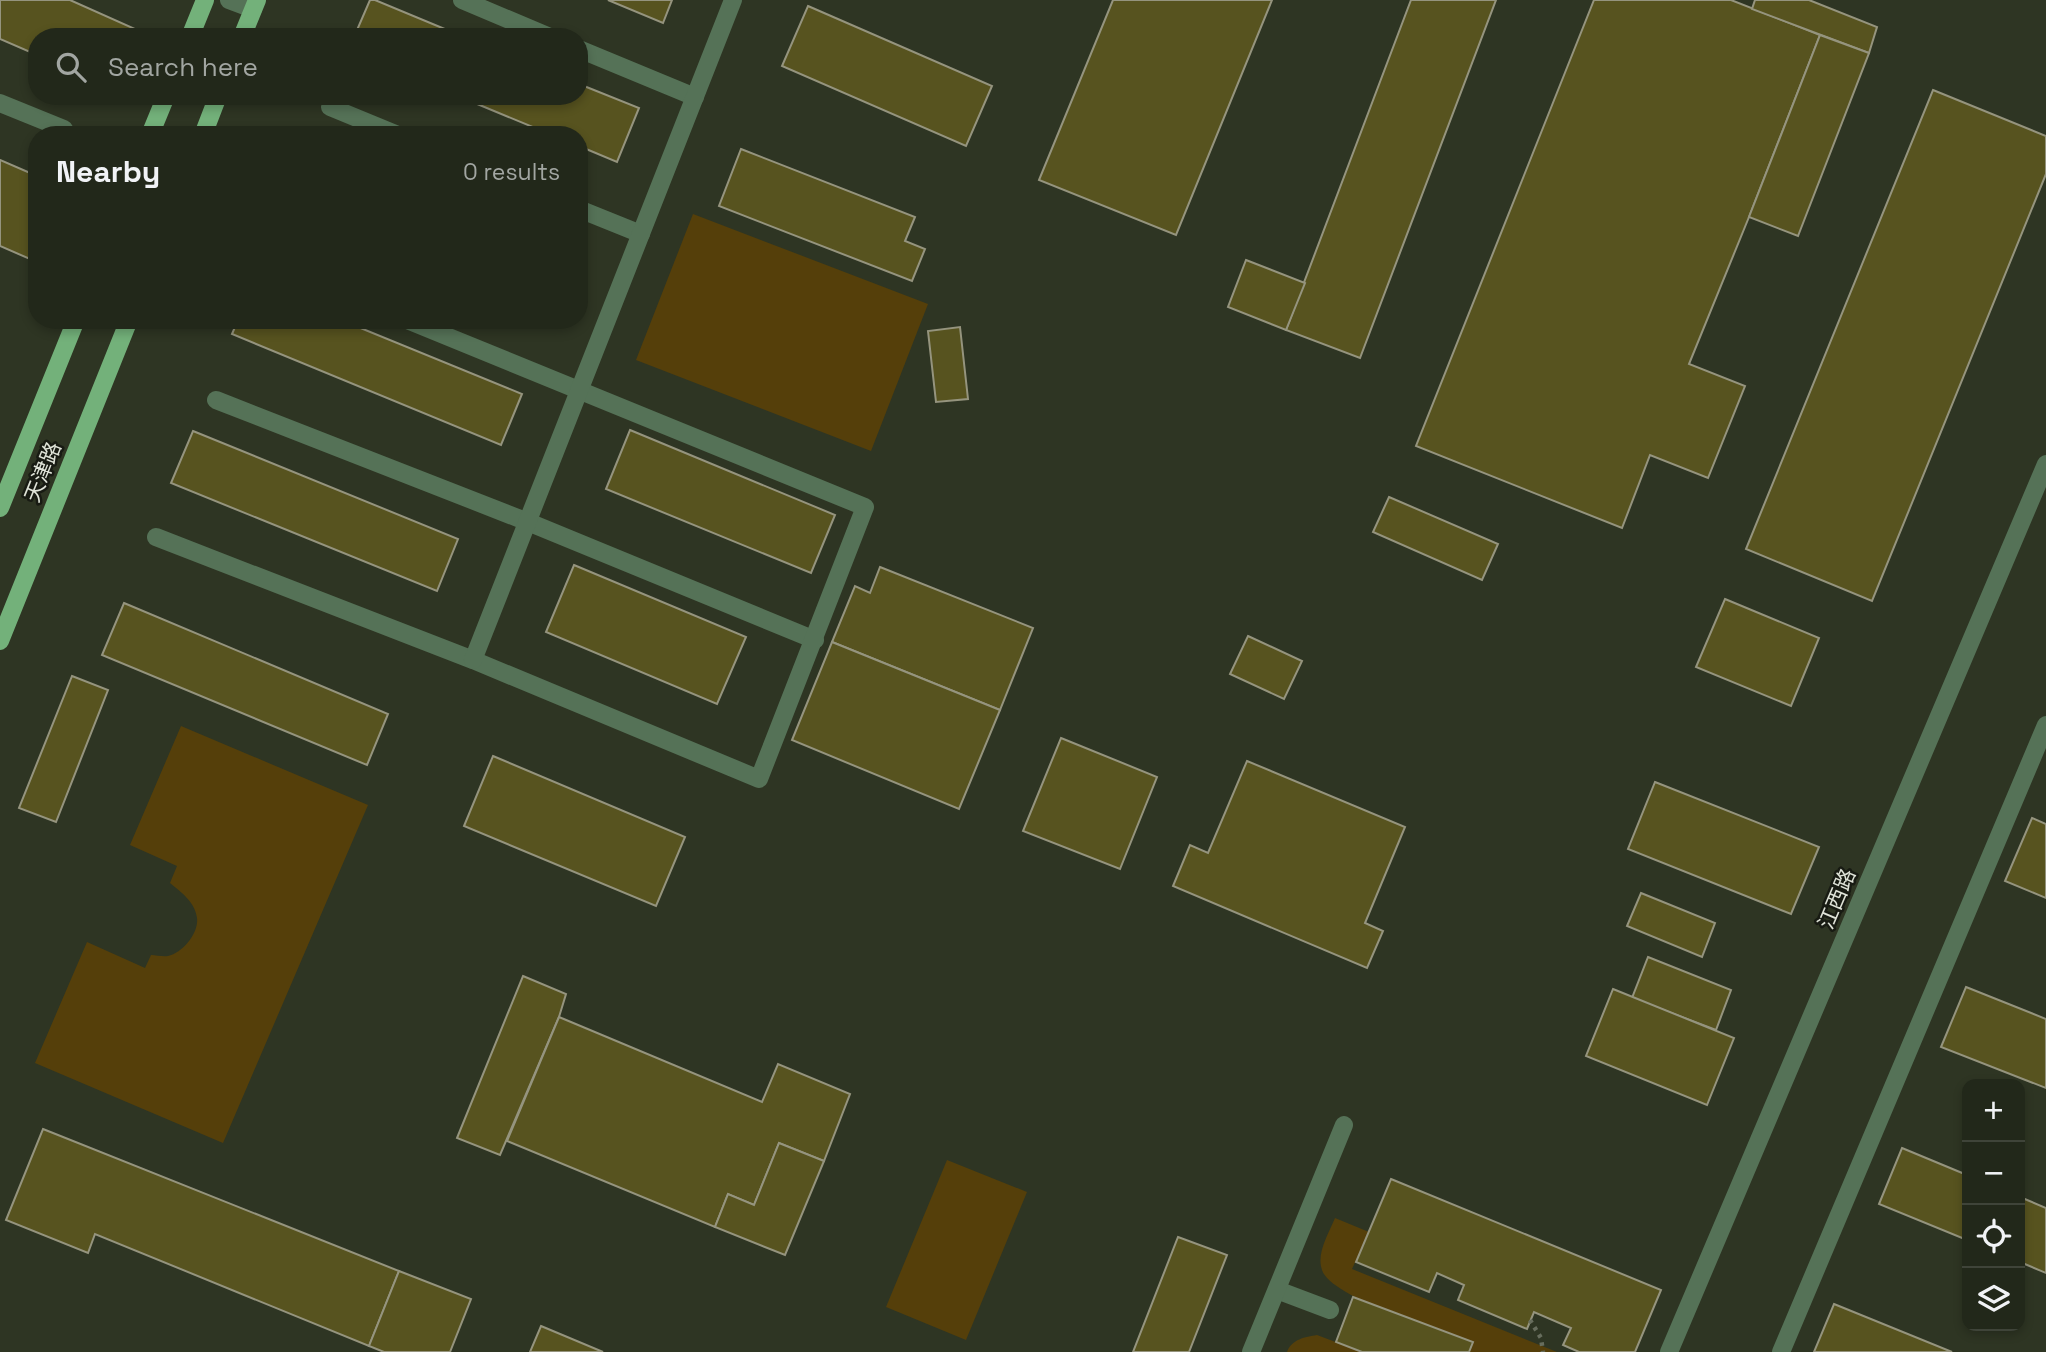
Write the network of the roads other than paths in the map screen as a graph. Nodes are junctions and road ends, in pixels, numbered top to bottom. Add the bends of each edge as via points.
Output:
1 (205, 0) edge
2 (229, 0) edge
3 (462, 0) edge
4 (733, 0) edge
5 (255, 5) edge
6 (194, 28) edge
7 (246, 28) edge
8 (529, 28) edge
9 (588, 53) edge
10 (695, 96) junction
11 (0, 103) edge
12 (162, 105) edge
13 (215, 105) edge
14 (330, 107) dead end
15 (57, 126) edge
16 (154, 126) edge
17 (206, 126) edge
18 (376, 126) edge
19 (588, 213) edge
20 (641, 234) junction
21 (72, 329) edge
22 (124, 329) edge
23 (429, 329) edge
24 (579, 390) junction
25 (216, 400) dead end
26 (2046, 464) edge
27 (0, 508) edge
28 (528, 522) junction
29 (156, 537) dead end
30 (814, 639) junction
31 (0, 641) edge
32 (473, 660) junction
33 (2046, 725) edge
34 (1344, 1125) dead end
35 (1277, 1290) junction
36 (1330, 1310) dead end
37 (1251, 1352) edge
38 (1669, 1352) edge
39 (1781, 1352) edge

1 - 6 main road
2 - 5 street
3 - 8 street
4 - 10 street
5 - 7 main road
9 - 10 street
10 - 20 street
11 - 15 street
12 - 16 main road
13 - 17 main road
14 - 18 street
19 - 20 street
20 - 24 street
21 - 27 main road, 天津路
22 - 31 main road, 天津路
23 - 24 street
24 - 28 street
24 - 30 street via 865,507
25 - 28 street
26 - 38 street, 江西路
28 - 30 street
28 - 32 street
29 - 32 street
30 - 32 street via 759,779
33 - 39 street
34 - 35 street
35 - 36 street
35 - 37 street

